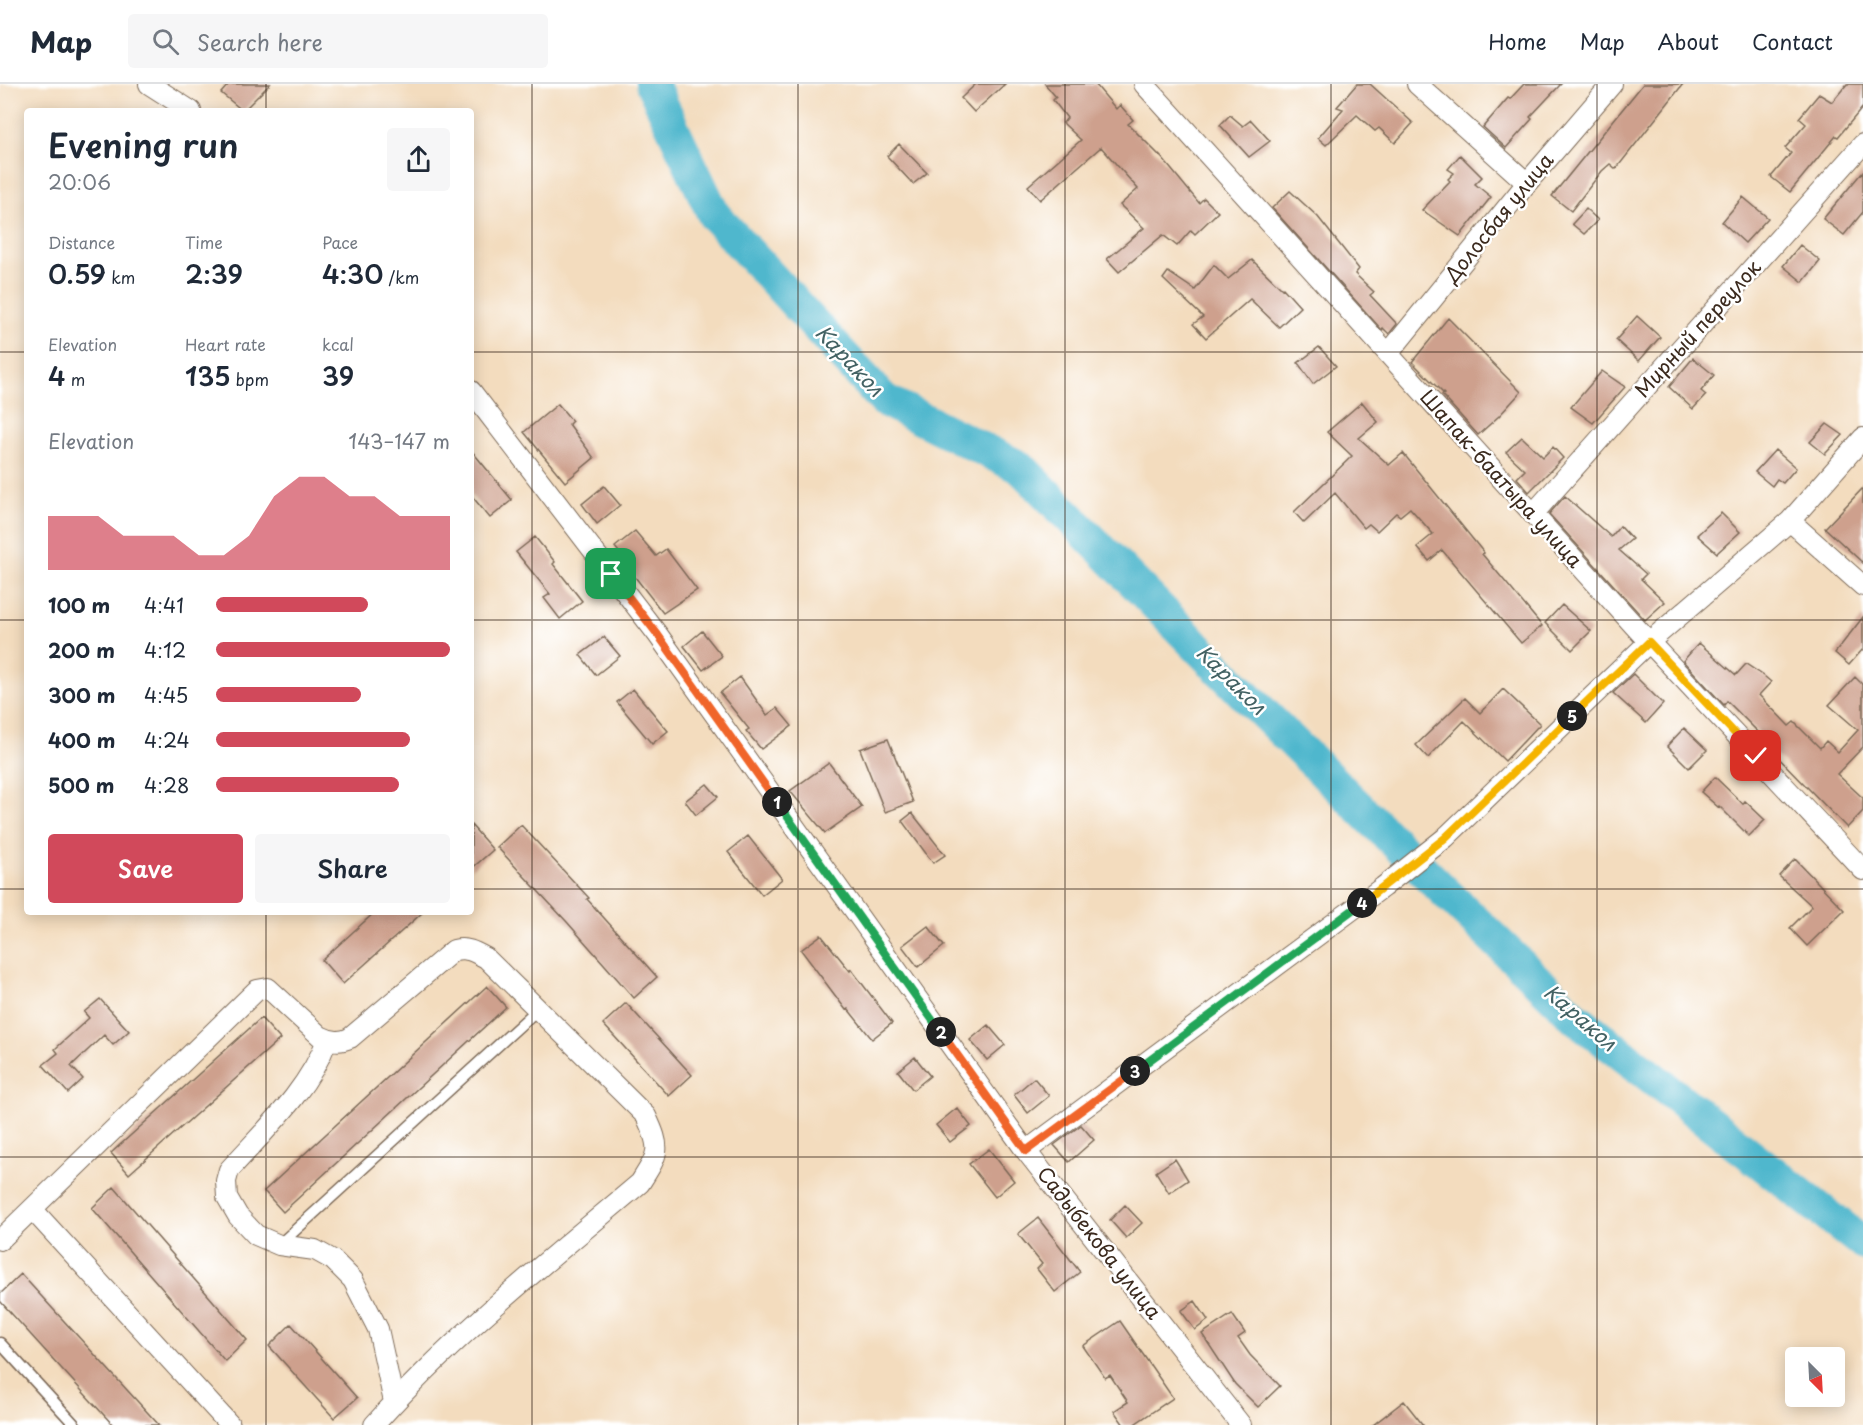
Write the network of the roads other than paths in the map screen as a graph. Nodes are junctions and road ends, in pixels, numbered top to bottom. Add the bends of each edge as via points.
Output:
1 (148, 84) edge
2 (1144, 84) edge
3 (1417, 84) edge
4 (1612, 84) edge
5 (186, 108) edge
6 (1863, 144) edge
7 (1527, 183) junction
8 (1388, 354) junction
9 (474, 395) edge
10 (1863, 438) edge
11 (1533, 514) junction
12 (1790, 521) junction
13 (1863, 586) edge
14 (1649, 642) junction
15 (1863, 870) edge
16 (538, 1009) junction
17 (327, 1040) junction
18 (1026, 1151) junction
19 (32, 1209) junction
20 (0, 1240) edge
21 (279, 1245) junction
22 (0, 1343) edge
23 (394, 1402) junction
24 (75, 1425) edge
25 (230, 1425) edge
26 (374, 1425) edge
27 (1241, 1425) edge

1 - 5 street
2 - 8 street, Шапак-баатыра улица
3 - 7 street
4 - 7 street, Долосбая улица
6 - 11 street, Мирный переулок
7 - 8 street, Долосбая улица
8 - 11 street, Шапак-баатыра улица
9 - 18 street, Садыбекова улица via 658,635
10 - 12 street
11 - 14 street, Шапак-баатыра улица
12 - 13 street
12 - 14 street
14 - 15 street, Шапак-баатыра улица
14 - 18 street via 1445,838
16 - 17 street via 486,958 463,948 454,950 350,1038 342,1042
16 - 21 lane
16 - 23 street via 646,1116 655,1137 656,1157 640,1183 476,1322
17 - 19 street via 268,987 257,990
17 - 21 street via 321,1058 287,1105 228,1170 227,1197 238,1216 256,1235
18 - 27 street, Садыбекова улица
19 - 20 street
19 - 25 street
21 - 23 street via 315,1250 333,1260 353,1280 378,1329
22 - 24 lane
23 - 26 street

